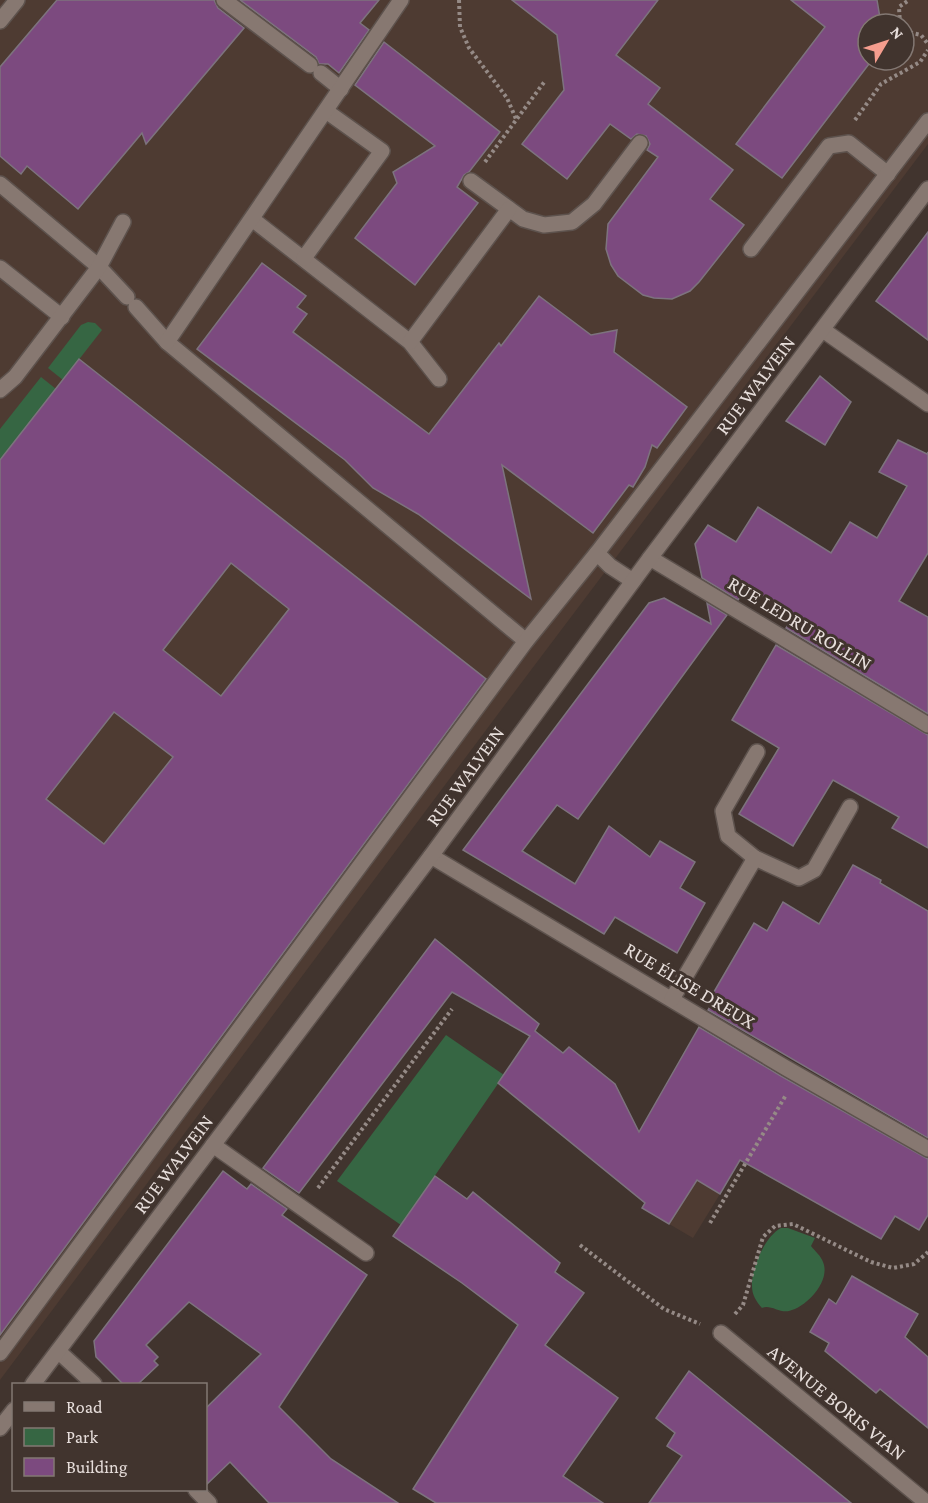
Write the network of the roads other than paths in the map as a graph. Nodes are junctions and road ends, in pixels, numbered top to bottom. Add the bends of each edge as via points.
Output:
1 (17, 0) edge
2 (224, 0) edge
3 (401, 0) edge
4 (0, 21) edge
5 (340, 89) junction
6 (326, 111) junction
7 (928, 121) edge
8 (640, 143) dead end
9 (888, 174) junction
10 (471, 181) road end
11 (0, 184) edge
12 (928, 189) edge
13 (509, 209) junction
14 (252, 219) junction
15 (123, 222) dead end
16 (751, 249) dead end
17 (304, 258) junction
18 (99, 267) junction
19 (0, 268) edge
20 (62, 316) junction
21 (823, 330) junction
22 (167, 342) junction
23 (410, 342) junction
24 (439, 380) dead end
25 (0, 390) edge
26 (928, 404) edge
27 (597, 553) junction
28 (650, 558) junction
29 (633, 582) junction
30 (526, 642) junction
31 (928, 725) edge
32 (757, 752) dead end
33 (850, 807) dead end
34 (431, 856) junction
35 (755, 858) junction
36 (672, 999) junction
37 (213, 1145) junction
38 (928, 1149) edge
39 (366, 1253) dead end
40 (720, 1333) road end
41 (58, 1351) junction
42 (0, 1353) edge
43 (34, 1383) edge
44 (93, 1383) edge
45 (12, 1413) edge
46 (0, 1428) edge
47 (197, 1491) edge
48 (209, 1503) edge
49 (927, 1503) edge

1 - 4 street
2 - 5 street
3 - 5 street
5 - 6 street
6 - 14 street
6 - 17 street via 382,151
7 - 9 street
8 - 13 street via 594,204 572,222 544,225 523,219
9 - 16 street via 849,143 830,146
9 - 27 street
10 - 13 street
11 - 18 street
12 - 21 street, RUE WALVEIN
13 - 23 street
14 - 17 street
14 - 22 street
15 - 18 street
17 - 23 street
18 - 20 street
18 - 22 street
19 - 20 street
20 - 25 street via 15,377
21 - 26 street
21 - 28 street, RUE WALVEIN
22 - 30 street
23 - 24 street
27 - 29 street
27 - 30 street
28 - 29 street, RUE WALVEIN
28 - 31 street, RUE LEDRU ROLLIN
29 - 34 street, RUE WALVEIN
30 - 42 street
32 - 35 street via 723,811 728,836
33 - 35 street via 814,870 799,878
34 - 36 street, RUE ÉLISE DREUX
34 - 37 street, RUE WALVEIN
35 - 36 street
36 - 38 street, RUE ÉLISE DREUX
37 - 39 street
37 - 41 street, RUE WALVEIN
40 - 49 street, AVENUE BORIS VIAN
41 - 43 street, RUE WALVEIN
41 - 44 street
45 - 46 street
47 - 48 street

